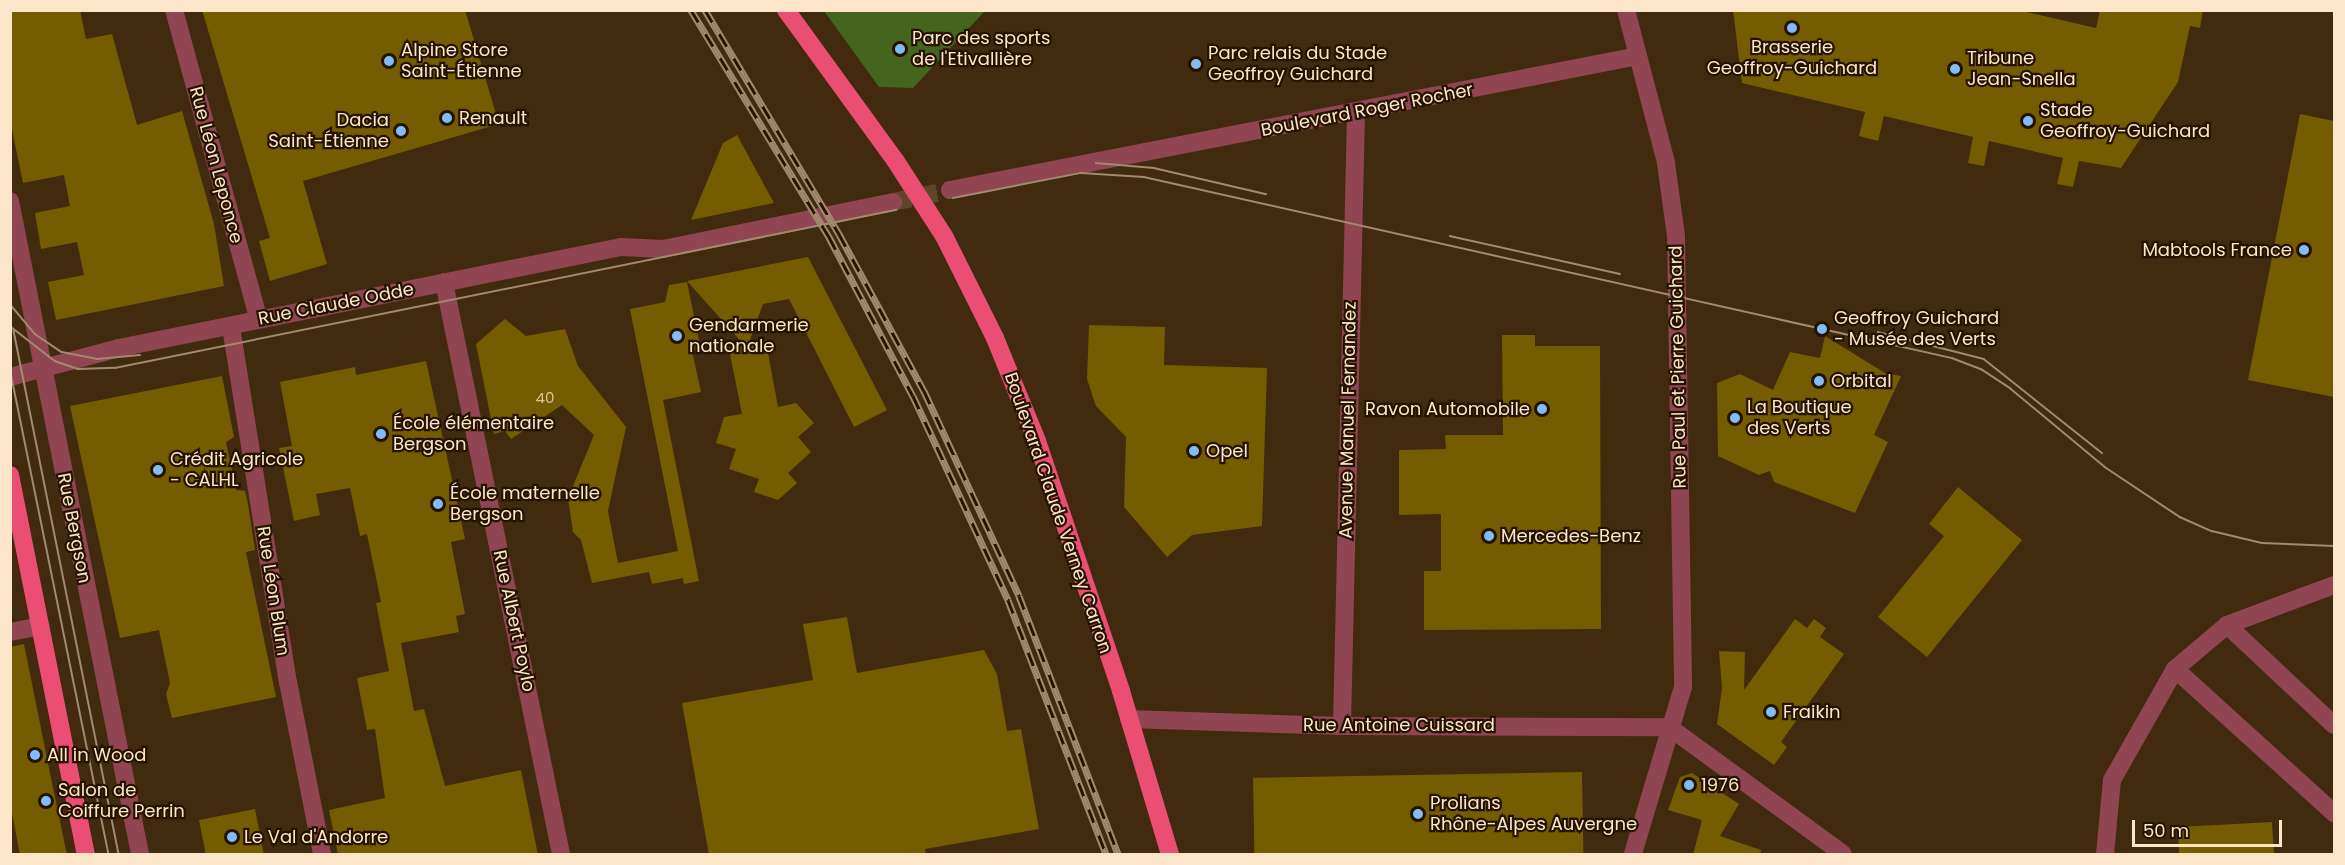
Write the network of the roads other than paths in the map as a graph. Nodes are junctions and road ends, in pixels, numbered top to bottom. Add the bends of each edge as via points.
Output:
1 (174, 10) edge
2 (786, 10) edge
3 (1626, 10) edge
4 (1638, 56) junction
5 (1356, 113) junction
6 (950, 190) tunnel mouth
7 (10, 201) edge
8 (893, 202) tunnel mouth
9 (444, 282) junction
10 (259, 320) junction
11 (231, 327) junction
12 (42, 370) junction
13 (10, 377) edge
14 (10, 475) edge
15 (2334, 585) edge
16 (2227, 625) junction
17 (40, 626) junction
18 (10, 632) edge
19 (2175, 669) junction
20 (1129, 719) junction
21 (2334, 725) edge
22 (1342, 726) junction
23 (1669, 727) junction
24 (2334, 813) edge
25 (86, 855) edge
26 (140, 855) edge
27 (322, 855) edge
28 (561, 855) edge
29 (1170, 855) edge
30 (1633, 855) edge
31 (1843, 855) edge
32 (2104, 855) edge

1 - 10 street, Rue Léon Leponce
2 - 20 main road, Boulevard Claude Verney Carron, bridge via 895,160 944,236 995,338 1037,441
3 - 4 street, Rue Paul et Pierre Guichard
4 - 5 street, Boulevard Roger Rocher
4 - 23 street, Rue Paul et Pierre Guichard via 1666,163 1676,236 1683,687
5 - 6 street, Boulevard Roger Rocher
5 - 22 street, Avenue Manuel Fernandez
7 - 12 street, Rue Bergson
8 - 9 street, Rue Claude Odde via 663,249 621,246
9 - 10 street, Rue Claude Odde
9 - 28 street, Rue Albert Poylo
10 - 11 street, Rue Claude Odde
11 - 12 street, Rue Claude Odde via 119,348
11 - 27 street, Rue Léon Blum via 288,682
12 - 13 street, Rue Claude Odde
12 - 26 street, Rue Bergson
14 - 17 main road
15 - 16 street
16 - 19 street
16 - 21 street
17 - 18 street
17 - 25 main road
19 - 24 street
19 - 32 street via 2112,780
20 - 22 street, Rue Antoine Cuissard
20 - 29 main road, Boulevard Claude Verney Carron
22 - 23 street, Rue Antoine Cuissard
23 - 30 street, Rue Paul et Pierre Guichard
23 - 31 street

